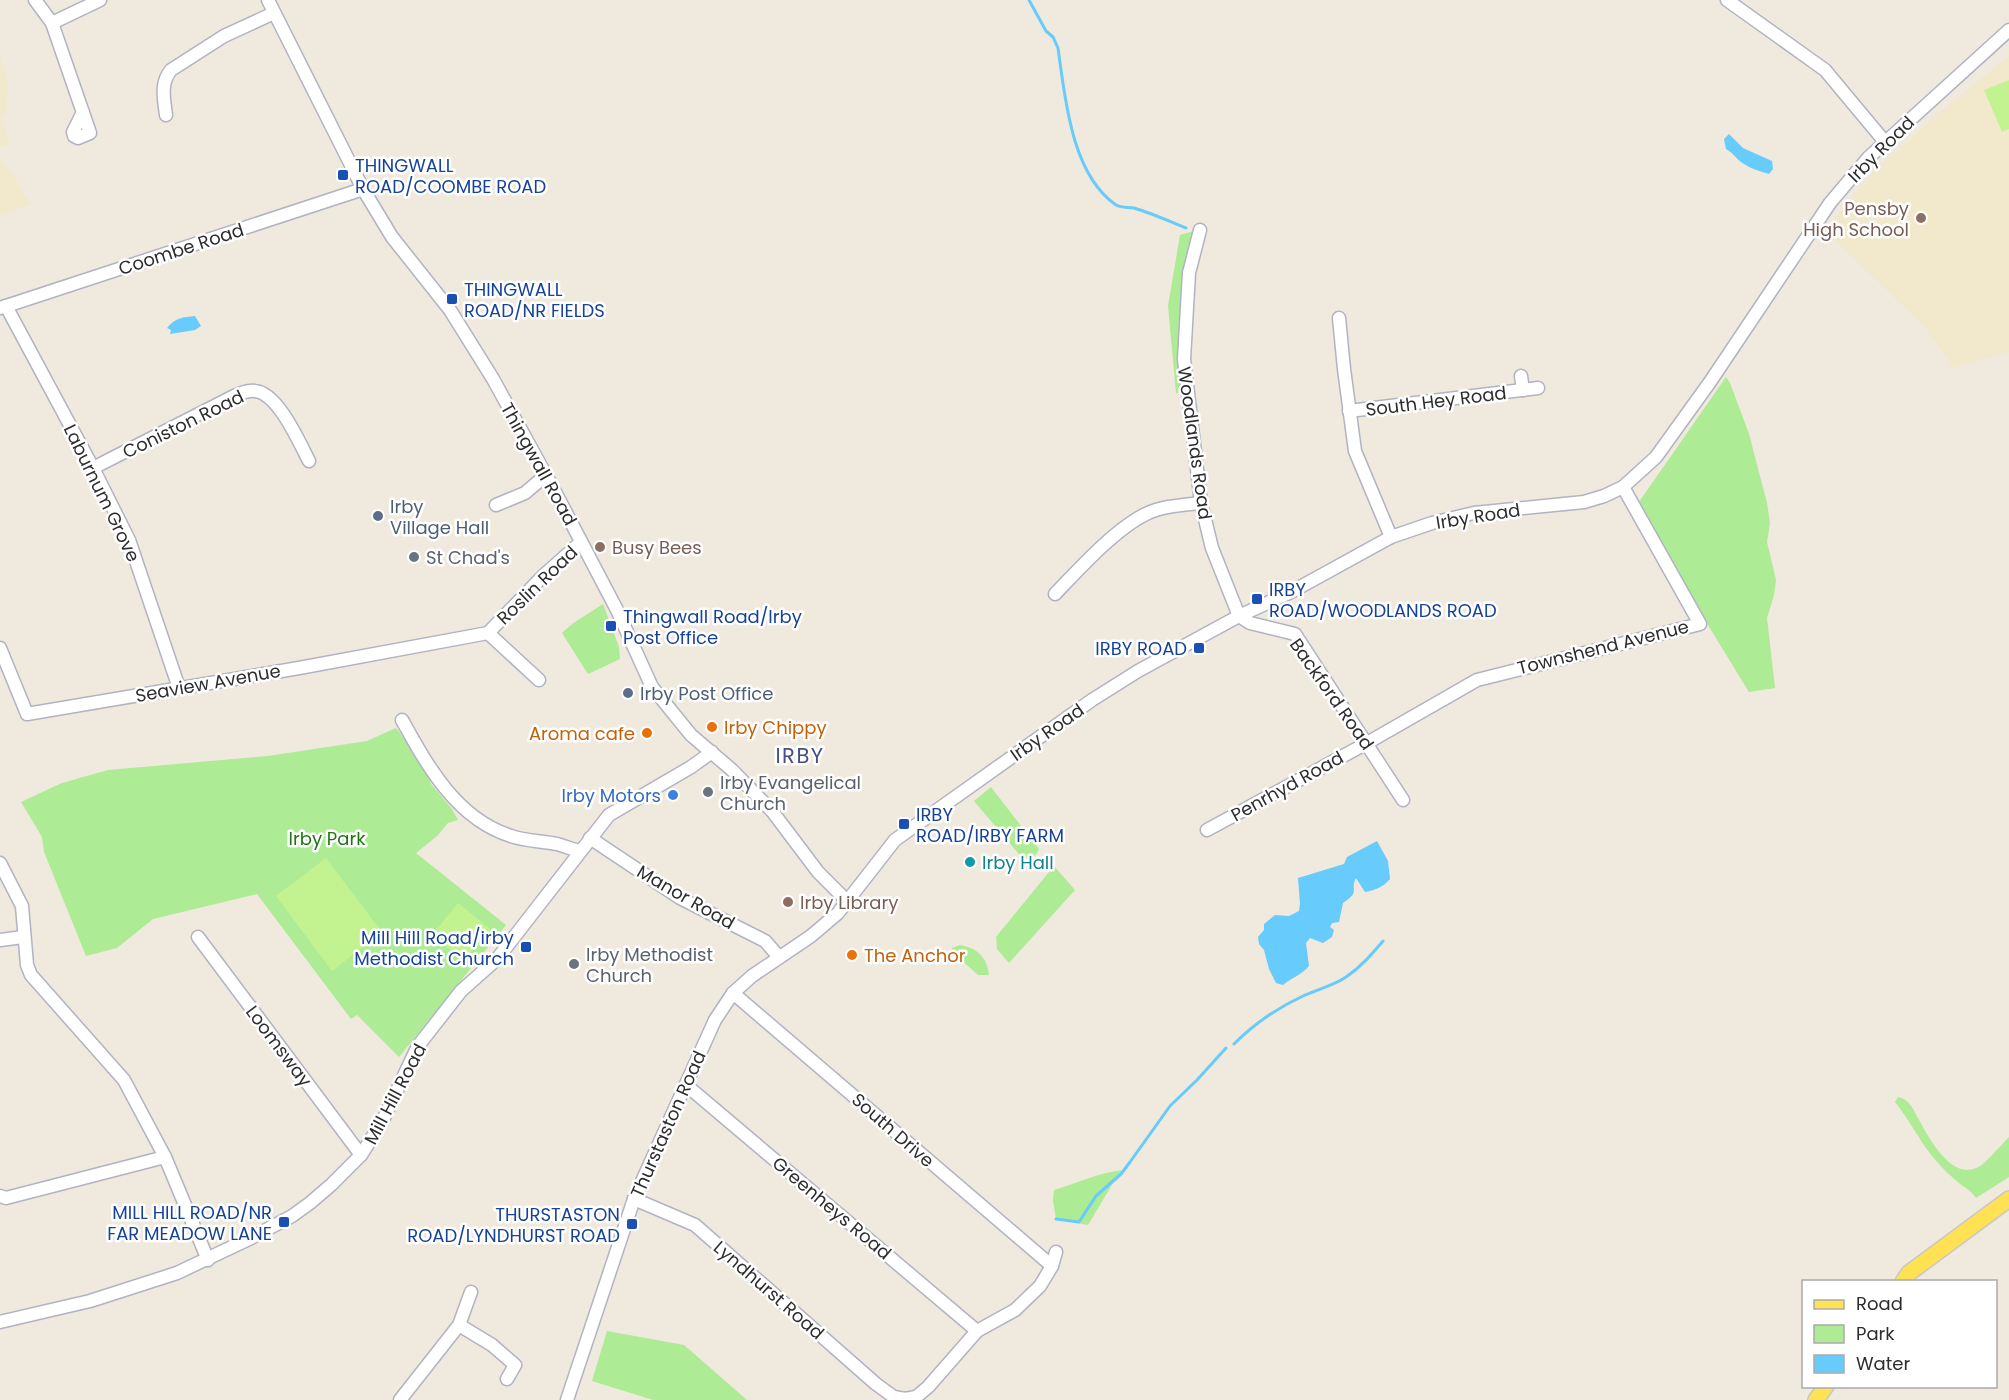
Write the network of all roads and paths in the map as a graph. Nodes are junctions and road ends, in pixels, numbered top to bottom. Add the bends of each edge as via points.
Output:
1 (35, 0) edge
2 (100, 0) edge
3 (268, 0) edge
4 (1727, 0) edge
5 (274, 13) junction
6 (52, 22) junction
7 (2009, 30) edge
8 (83, 112) dead end
9 (166, 115) dead end
10 (1885, 142) junction
11 (363, 189) junction
12 (1200, 230) dead end
13 (3, 307) edge
14 (1339, 318) dead end
15 (1521, 376) dead end
16 (1538, 388) dead end
17 (1522, 390) junction
18 (1349, 411) junction
19 (309, 461) dead end
20 (93, 468) junction
21 (546, 475) junction
22 (1623, 487) junction
23 (1201, 503) junction
24 (496, 505) dead end
25 (1391, 537) junction
26 (581, 542) junction
27 (1055, 594) dead end
28 (1239, 616) junction
29 (488, 633) junction
30 (0, 648) edge
31 (389, 651) joint
32 (539, 680) dead end
33 (179, 688) junction
34 (402, 720) dead end
35 (1367, 743) junction
36 (712, 752) junction
37 (1403, 800) dead end
38 (1207, 830) dead end
39 (590, 838) junction
40 (579, 851) junction
41 (0, 863) edge
42 (846, 900) junction
43 (23, 937) junction
44 (198, 937) dead end
45 (0, 940) edge
46 (779, 957) junction
47 (733, 993) junction
48 (686, 1085) junction
49 (361, 1155) junction
50 (165, 1157) junction
51 (0, 1196) edge
52 (634, 1199) junction
53 (2009, 1199) edge
54 (1056, 1252) dead end
55 (208, 1260) junction
56 (1052, 1266) junction
57 (1904, 1280) edge
58 (471, 1292) dead end
59 (0, 1322) edge
60 (459, 1325) junction
61 (977, 1331) junction
62 (507, 1379) dead end
63 (400, 1400) edge
64 (567, 1400) edge

1 - 6 street
2 - 6 street
3 - 5 street, Thingwall Road
4 - 10 street via 1825,70
5 - 9 street via 224,36 171,69 163,85
5 - 11 street, Thingwall Road
6 - 8 street
7 - 10 street, Irby Road
10 - 22 street, Irby Road via 1830,203 1656,457
11 - 13 street, Coombe Road
11 - 21 street, Thingwall Road via 392,237 450,310
12 - 23 street, Woodlands Road via 1189,273 1184,359
13 - 20 street, Laburnum Grove
14 - 18 street
15 - 17 street, South Hey Road
16 - 17 street, South Hey Road
17 - 18 street, South Hey Road
18 - 25 street via 1354,451
19 - 20 street, Coniston Road via 276,403 255,391 236,395
20 - 33 street, Laburnum Grove via 129,540
21 - 24 street via 525,493
21 - 26 street, Thingwall Road
22 - 25 street, Irby Road via 1584,502 1474,513
22 - 35 street, Townshend Avenue via 1700,624 1477,680
23 - 27 street via 1146,514 1091,557
23 - 28 street, Woodlands Road via 1212,548
25 - 28 street, Irby Road
26 - 29 street, Roslin Road
26 - 36 street, Thingwall Road via 652,687 691,735
28 - 35 street, Backford Road via 1250,623 1295,634
28 - 42 street, Irby Road via 1092,700 940,807 895,840
29 - 31 street, Roslin Road
29 - 32 street
30 - 33 street, Seaview Avenue via 27,714
31 - 33 street, Seaview Avenue
34 - 40 street via 455,801 468,813 512,837
35 - 37 street, Backford Road
35 - 38 street, Penrhyd Road
36 - 39 street, Mill Hill Road via 609,815
36 - 42 street, Thingwall Road via 772,811 818,872
39 - 40 street, Mill Hill Road
39 - 46 street, Manor Road via 680,898 765,941
40 - 49 street, Mill Hill Road via 497,959 461,991 418,1046 382,1122
41 - 43 street via 22,906
42 - 46 street, Thurstaston Road via 838,913 811,936
43 - 45 street
43 - 50 street via 31,975 124,1080
44 - 49 street, Loomsway
46 - 47 street, Thurstaston Road
47 - 48 street, Thurstaston Road via 715,1020
47 - 56 street, South Drive
48 - 52 street, Thurstaston Road
48 - 61 street, Greenheys Road
49 - 55 street, Mill Hill Road via 332,1185 292,1216
50 - 51 street via 6,1198
50 - 55 street
52 - 61 street, Lyndhurst Road via 695,1225 894,1397 916,1397
52 - 64 street, Thurstaston Road
53 - 57 main road
54 - 56 street
55 - 59 street, Mill Hill Road via 90,1301
56 - 61 street via 1040,1286 1015,1310
58 - 60 street
60 - 62 street via 515,1365
60 - 63 street

